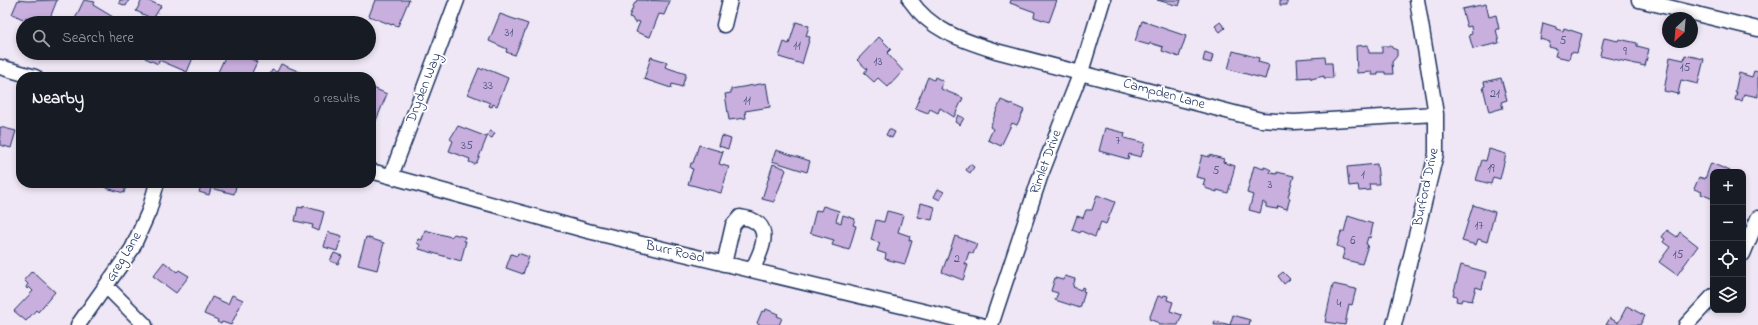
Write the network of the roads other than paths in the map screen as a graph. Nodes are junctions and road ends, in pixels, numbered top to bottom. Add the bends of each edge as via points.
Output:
1 (457, 0) edge
2 (730, 0) edge
3 (910, 0) edge
4 (1104, 0) edge
5 (1417, 0) edge
6 (1639, 0) edge
7 (724, 25) dead end
8 (1758, 29) edge
9 (0, 67) edge
10 (18, 72) edge
11 (1081, 72) junction
12 (1436, 114) junction
13 (376, 172) edge
14 (391, 176) junction
15 (156, 188) edge
16 (1758, 218) edge
17 (1746, 247) edge
18 (724, 264) junction
19 (752, 270) junction
20 (106, 287) junction
21 (1710, 299) edge
22 (78, 325) edge
23 (145, 325) edge
24 (981, 325) edge
25 (991, 325) edge
26 (1394, 325) edge
27 (1686, 325) edge

1 - 14 street, Dryden Way
2 - 7 street
3 - 11 street, Campden Lane via 931,23 957,39
4 - 11 street, Rimlet Drive
5 - 12 street, Burford Drive
6 - 8 street
9 - 10 street
11 - 12 street, Campden Lane via 1261,120 1294,122
11 - 25 street, Rimlet Drive via 1040,177
12 - 26 street, Burford Drive via 1436,154
13 - 14 street, Burr Road
14 - 18 street, Burr Road via 588,231
15 - 20 street, Greg Lane via 149,211 132,249
16 - 17 street
18 - 19 street, Burr Road
18 - 19 street via 733,225 740,217 753,220 765,237
19 - 24 street, Burr Road
20 - 22 street, Greg Lane
20 - 23 street
21 - 27 street

